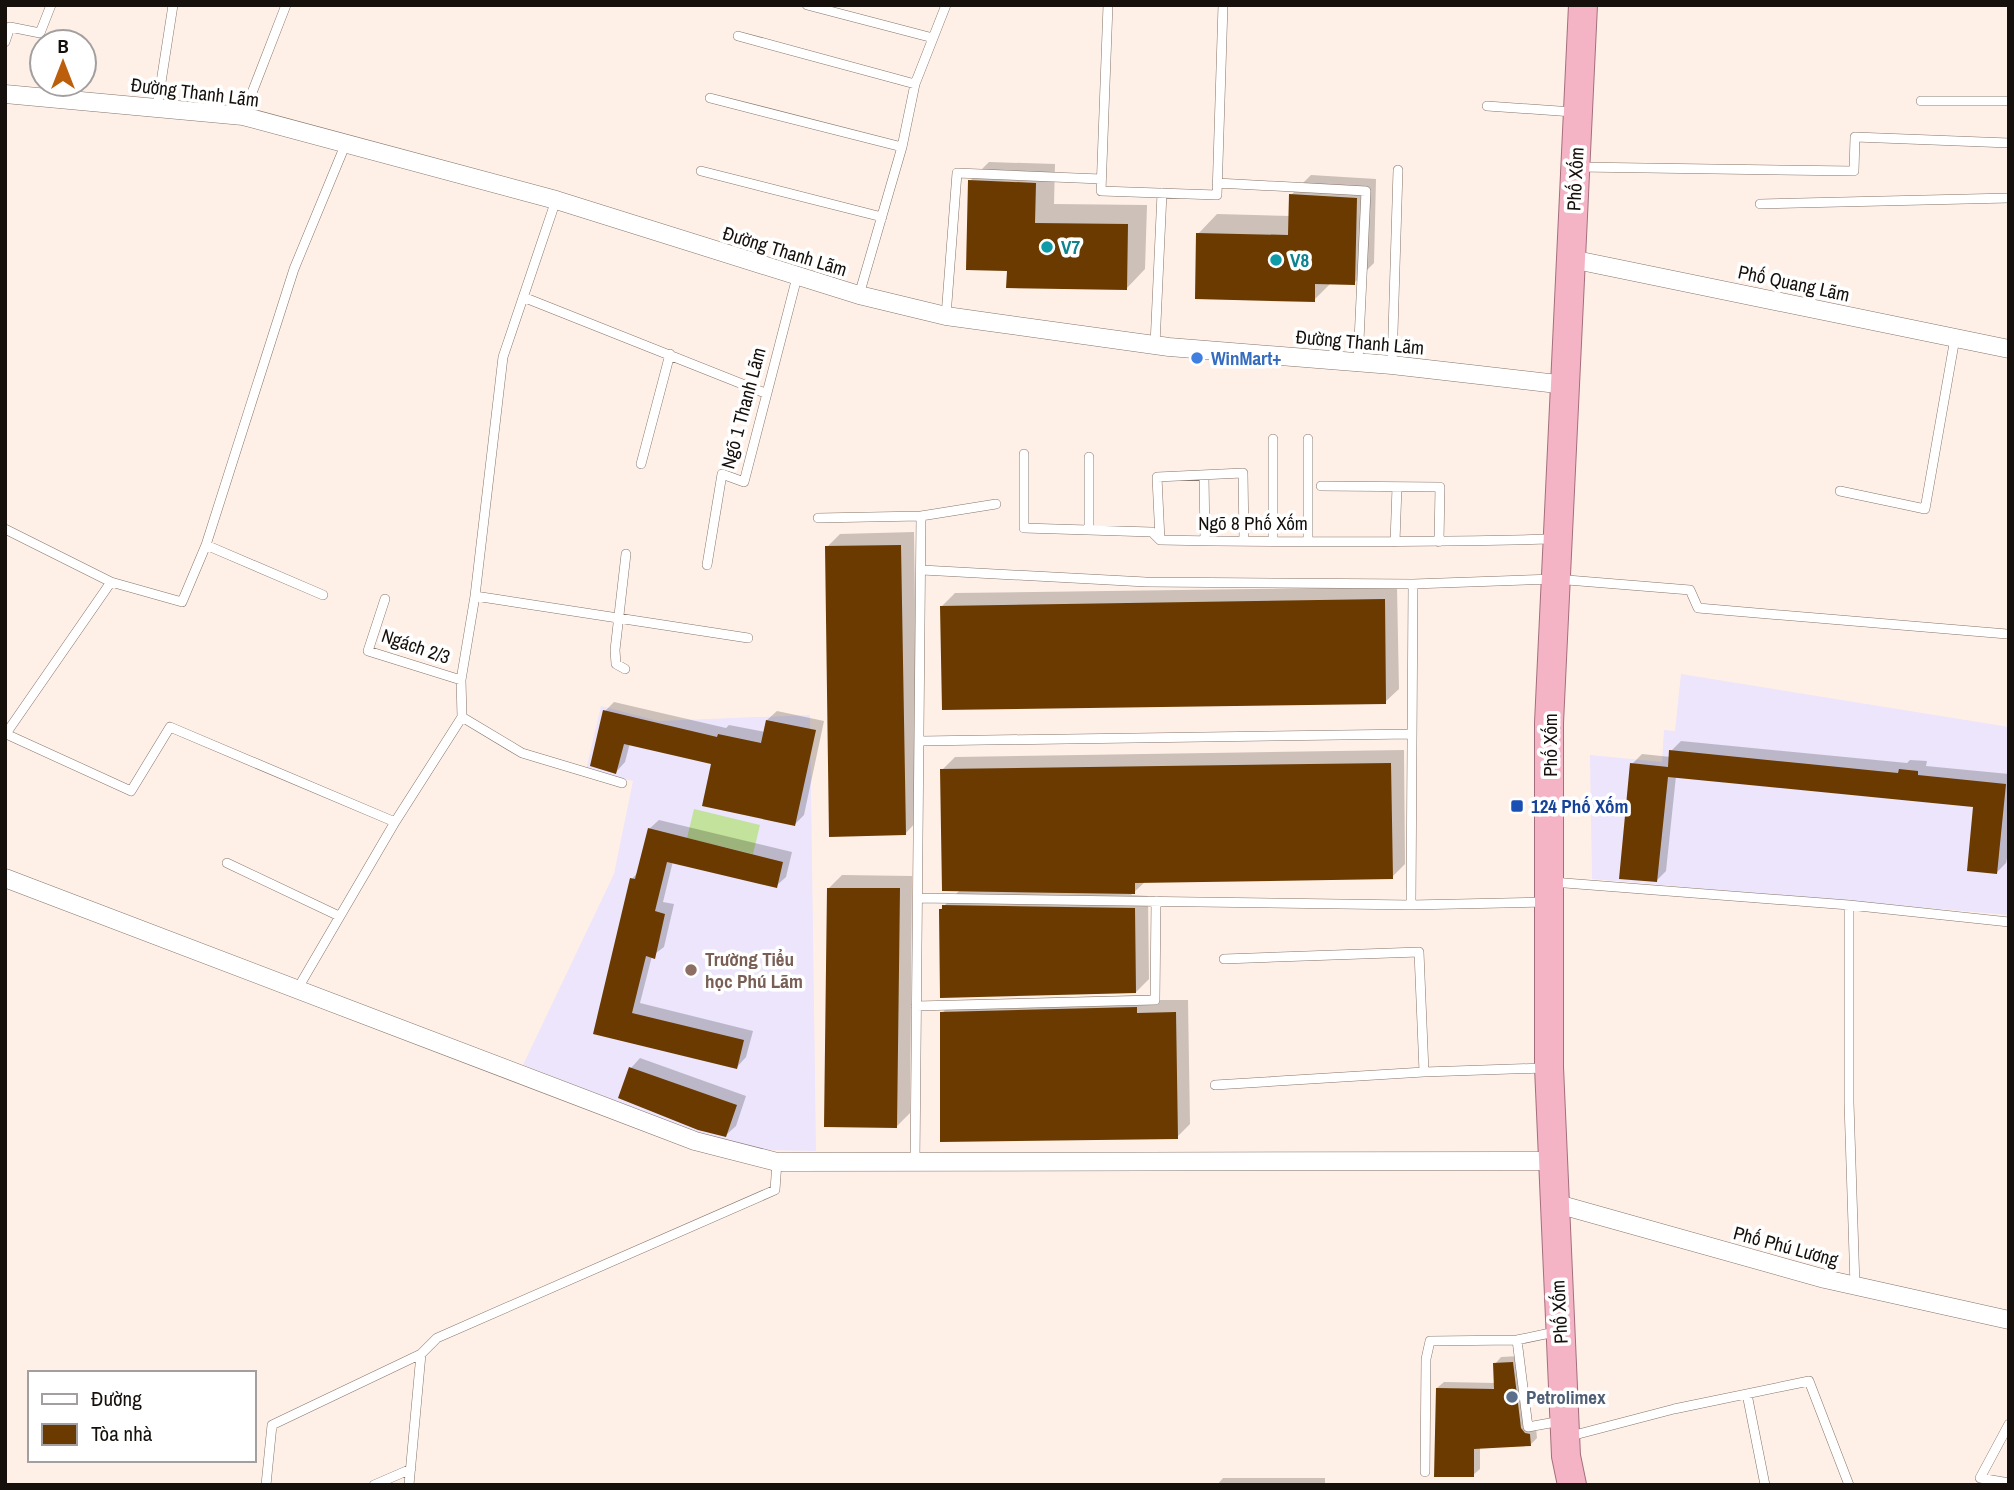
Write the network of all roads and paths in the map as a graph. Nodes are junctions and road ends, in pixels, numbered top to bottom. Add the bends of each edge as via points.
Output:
1 (51, 5) edge
2 (173, 5) edge
3 (286, 5) edge
4 (807, 5) edge
5 (946, 5) edge
6 (1108, 5) edge
7 (1223, 5) edge
8 (1583, 5) edge
9 (738, 36) dead end
10 (933, 38) junction
11 (5, 42) edge
12 (915, 84) junction
13 (5, 94) edge
14 (710, 98) dead end
15 (1921, 101) dead end
16 (2009, 101) edge
17 (1487, 106) dead end
18 (157, 108) junction
19 (1578, 112) junction
20 (243, 116) junction
21 (347, 141) junction
22 (2009, 143) edge
23 (902, 147) junction
24 (1575, 167) junction
25 (1398, 170) dead end
26 (701, 171) dead end
27 (1101, 179) junction
28 (1217, 183) junction
29 (1162, 193) junction
30 (2009, 198) edge
31 (556, 200) junction
32 (1760, 204) dead end
33 (882, 217) junction
34 (1571, 259) junction
35 (797, 277) junction
36 (859, 295) junction
37 (523, 297) junction
38 (946, 316) junction
39 (1955, 338) junction
40 (1155, 345) junction
41 (2009, 349) edge
42 (670, 354) junction
43 (1358, 362) junction
44 (1392, 365) junction
45 (1566, 385) junction
46 (765, 393) junction
47 (1273, 439) dead end
48 (1308, 439) dead end
49 (1024, 454) dead end
50 (1089, 457) dead end
51 (641, 464) dead end
52 (1204, 474) junction
53 (1321, 486) dead end
54 (1397, 487) junction
55 (1840, 491) dead end
56 (996, 505) dead end
57 (921, 516) junction
58 (818, 518) dead end
59 (5, 529) edge
60 (1089, 530) junction
61 (1558, 539) junction
62 (1160, 540) junction
63 (1205, 541) junction
64 (1244, 541) junction
65 (1273, 541) junction
66 (1308, 541) junction
67 (1395, 542) junction
68 (1439, 542) junction
69 (206, 545) junction
70 (626, 554) dead end
71 (707, 565) dead end
72 (922, 570) junction
73 (1555, 579) junction
74 (111, 582) junction
75 (1413, 584) junction
76 (323, 595) dead end
77 (475, 596) junction
78 (385, 599) dead end
79 (617, 617) junction
80 (2007, 635) edge
81 (748, 638) dead end
82 (625, 668) dead end
83 (461, 680) junction
84 (462, 717) junction
85 (6, 734) edge
86 (1412, 734) junction
87 (921, 741) junction
88 (622, 783) dead end
89 (395, 822) junction
90 (227, 863) dead end
91 (5, 878) edge
92 (1551, 892) junction
93 (918, 898) junction
94 (1156, 901) junction
95 (1411, 905) junction
96 (1849, 905) junction
97 (339, 916) junction
98 (2009, 922) edge
99 (1224, 959) dead end
100 (298, 988) junction
101 (916, 1006) junction
102 (1549, 1068) junction
103 (1424, 1072) junction
104 (1215, 1086) dead end
105 (777, 1156) junction
106 (1552, 1161) junction
107 (915, 1164) junction
108 (1554, 1203) junction
109 (1855, 1286) junction
110 (2009, 1320) edge
111 (1560, 1331) junction
112 (1517, 1340) junction
113 (421, 1354) junction
114 (1747, 1394) junction
115 (2009, 1424) edge
116 (1565, 1429) junction
117 (411, 1469) junction
118 (1425, 1472) dead end
119 (2009, 1483) edge
120 (266, 1485) edge
121 (374, 1485) edge
122 (409, 1485) edge
123 (1572, 1485) edge
124 (1765, 1485) edge
125 (1849, 1485) edge

1 - 11 lane via 40,33 10,27
2 - 18 lane
3 - 20 lane
4 - 10 lane
5 - 10 lane
6 - 27 lane
7 - 28 lane
8 - 19 highway, Phố Xốm
9 - 12 lane
10 - 12 lane
12 - 23 lane
13 - 18 street, Đường Thanh Lãm
14 - 23 lane
15 - 16 lane
17 - 19 lane
18 - 20 street, Đường Thanh Lãm
19 - 24 highway, Phố Xốm
20 - 21 street, Đường Thanh Lãm
21 - 31 street, Đường Thanh Lãm
21 - 69 lane via 294,269
22 - 24 lane via 1855,136 1854,171
23 - 33 lane
24 - 34 highway, Phố Xốm
25 - 44 lane
26 - 33 lane
27 - 29 lane via 1101,191
27 - 38 lane via 957,173
28 - 29 lane via 1217,195
28 - 43 lane via 1366,191
29 - 40 lane
30 - 32 lane
31 - 35 street, Đường Thanh Lãm
31 - 37 lane
33 - 36 lane
34 - 39 street, Phố Quang Lãm
34 - 45 highway, Phố Xốm
35 - 36 street, Đường Thanh Lãm
35 - 46 lane, Ngõ 1 Thanh Lãm
36 - 38 street, Đường Thanh Lãm
37 - 42 lane
37 - 77 lane via 503,357
38 - 40 street, Đường Thanh Lãm
39 - 41 street, Phố Quang Lãm
39 - 55 lane via 1925,509
40 - 43 street, Đường Thanh Lãm
42 - 46 lane
42 - 51 lane
43 - 44 street, Đường Thanh Lãm
44 - 45 street, Đường Thanh Lãm
45 - 61 highway, Phố Xốm
46 - 71 lane, Ngõ 1 Thanh Lãm via 744,482 722,474
47 - 65 lane
48 - 66 lane
49 - 60 lane, Ngõ 8 Phố Xốm via 1024,528
50 - 60 lane
52 - 62 lane via 1157,477
52 - 63 lane
52 - 64 lane via 1242,473
53 - 54 lane
54 - 67 lane
54 - 68 lane via 1440,487
56 - 57 lane
57 - 58 lane
57 - 72 lane
59 - 74 lane
60 - 62 lane, Ngõ 8 Phố Xốm via 1152,532
61 - 68 lane, Ngõ 8 Phố Xốm
61 - 73 highway, Phố Xốm
62 - 63 lane, Ngõ 8 Phố Xốm
63 - 64 lane, Ngõ 8 Phố Xốm
64 - 65 lane, Ngõ 8 Phố Xốm
65 - 66 lane, Ngõ 8 Phố Xốm
66 - 67 lane, Ngõ 8 Phố Xốm
67 - 68 lane, Ngõ 8 Phố Xốm
69 - 74 lane via 182,602
69 - 76 lane
70 - 79 lane
72 - 75 lane via 1146,582
72 - 87 lane
73 - 75 lane
73 - 80 lane via 1690,590 1698,608
73 - 92 highway, Phố Xốm via 1549,723
74 - 85 lane
75 - 86 lane
77 - 79 lane
77 - 83 lane
78 - 83 lane, Ngách 2/3 via 368,652
79 - 81 lane
79 - 82 lane via 615,664
83 - 84 lane
84 - 88 lane via 522,753
84 - 89 lane
85 - 89 lane via 131,791 170,727
86 - 87 lane
86 - 95 lane
87 - 93 lane
89 - 97 lane
90 - 97 lane
91 - 100 street
92 - 95 lane
92 - 96 lane
92 - 102 highway, Phố Xốm
93 - 94 lane
93 - 101 lane
94 - 95 lane
94 - 101 lane via 1155,1000
96 - 98 lane
96 - 109 lane
97 - 100 lane
99 - 103 lane via 1419,952
100 - 105 street via 695,1141
101 - 107 lane
102 - 103 lane
102 - 106 highway, Phố Xốm
103 - 104 lane
105 - 107 street
105 - 113 lane via 775,1190 437,1338
106 - 107 street
106 - 108 highway, Phố Xốm
108 - 109 street, Phố Phú Lương
108 - 111 highway, Phố Xốm
109 - 110 street, Phố Phú Lương
111 - 112 lane
111 - 116 highway, Phố Xốm
112 - 116 lane via 1528,1427
112 - 118 lane via 1430,1341
113 - 117 lane
113 - 120 lane via 272,1425
114 - 116 lane
114 - 124 lane
114 - 125 lane via 1809,1381
115 - 119 lane via 1980,1478
116 - 123 highway, Phố Xốm
117 - 121 lane
117 - 122 lane

